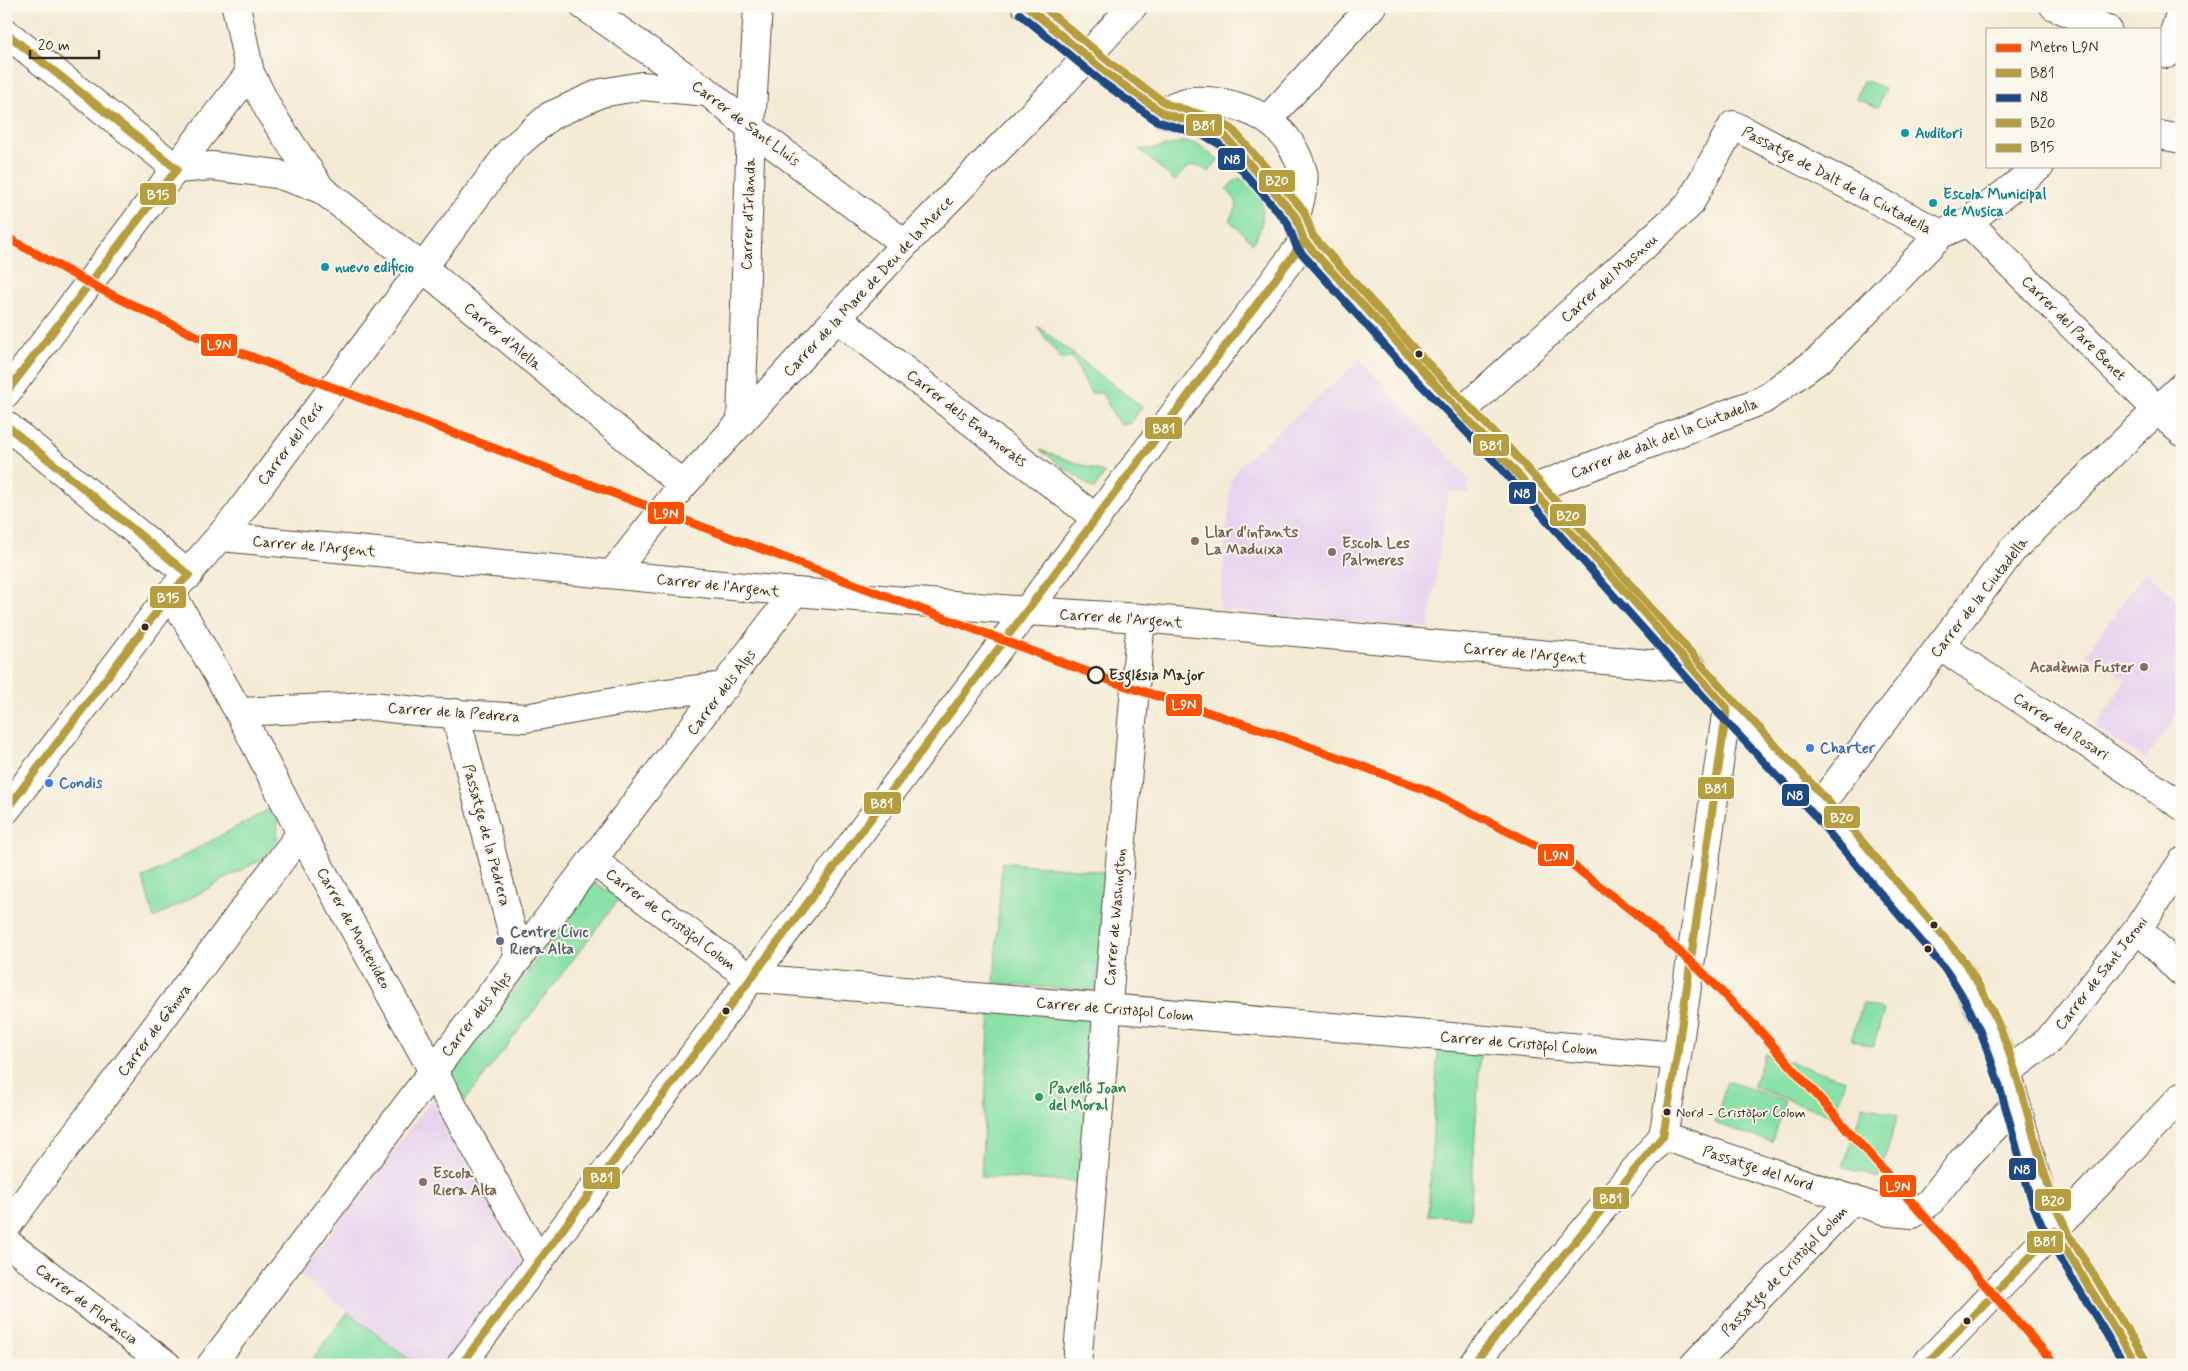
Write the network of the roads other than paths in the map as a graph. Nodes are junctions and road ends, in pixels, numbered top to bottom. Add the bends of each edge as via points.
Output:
1 (236, 6) edge
2 (584, 6) edge
3 (758, 6) edge
4 (1026, 6) edge
5 (1133, 6) edge
6 (1372, 6) edge
7 (2054, 6) edge
8 (2182, 8) edge
9 (2105, 28) edge
10 (6, 33) edge
11 (2169, 55) edge
12 (1088, 56) junction
13 (250, 74) junction
14 (708, 92) junction
15 (1242, 106) junction
16 (1163, 113) junction
17 (1268, 120) junction
18 (1732, 125) joint
19 (751, 128) junction
20 (2160, 135) edge
21 (2182, 139) edge
22 (1231, 142) junction
23 (1292, 146) junction
24 (178, 168) junction
25 (2037, 168) edge
26 (321, 190) junction
27 (1968, 222) junction
28 (1300, 229) junction
29 (1941, 234) junction
30 (905, 244) junction
31 (422, 267) junction
32 (837, 318) junction
33 (2182, 386) edge
34 (6, 393) edge
35 (2158, 411) junction
36 (1460, 412) junction
37 (741, 422) junction
38 (6, 425) edge
39 (2182, 432) edge
40 (683, 485) junction
41 (1532, 489) junction
42 (1097, 519) junction
43 (221, 537) junction
44 (612, 574) junction
45 (180, 584) junction
46 (795, 592) junction
47 (1028, 612) junction
48 (1141, 618) junction
49 (1940, 646) junction
50 (1693, 668) junction
51 (726, 686) junction
52 (1727, 708) junction
53 (239, 712) junction
54 (455, 713) junction
55 (1819, 806) junction
56 (2182, 806) edge
57 (6, 810) edge
58 (301, 833) junction
59 (592, 860) junction
60 (2182, 862) edge
61 (2138, 928) junction
62 (519, 958) junction
63 (2182, 974) edge
64 (750, 978) junction
65 (1106, 1008) junction
66 (1677, 1056) junction
67 (433, 1070) junction
68 (2007, 1072) junction
69 (2182, 1096) edge
70 (2016, 1106) junction
71 (1663, 1136) junction
72 (1853, 1199) junction
73 (6, 1227) edge
74 (2055, 1231) junction
75 (6, 1242) edge
76 (539, 1262) junction
77 (167, 1365) edge
78 (211, 1365) edge
79 (461, 1365) edge
80 (1077, 1365) edge
81 (1472, 1365) edge
82 (1694, 1365) edge
83 (1925, 1365) edge
84 (2137, 1365) edge

1 - 13 street, Carrer d'Alella
2 - 14 street, Carrer de Sant Lluís
3 - 19 street, Carrer d'Irlanda
4 - 12 street
5 - 12 street, Carrer de la Mare de Deu de la Merce
6 - 17 street
7 - 9 street
8 - 11 street
10 - 24 street
12 - 16 street
12 - 30 street, Carrer de la Mare de Deu de la Merce
13 - 24 street
13 - 26 street, Carrer d'Alella via 271,114
14 - 19 street, Carrer de Sant Lluís
14 - 31 street, Carrer del Perú via 642,86 601,93 550,116 511,150
15 - 16 street via 1201,100 1177,103
15 - 17 street
15 - 22 street via 1222,126
16 - 22 street via 1209,127
17 - 23 street
18 - 29 street, Passatge de Dalt de la Ciutadella
18 - 36 street, Carrer del Masnou via 1689,205
19 - 30 street, Carrer de Sant Lluís
19 - 37 street, Carrer d'Irlanda
20 - 21 street
22 - 23 street via 1269,167 1280,165
22 - 28 street
23 - 28 street via 1304,174
24 - 26 street, Carrer d'Alella via 212,166 277,174
24 - 34 street
25 - 27 street, Carrer de dalt del la Ciutadella
26 - 31 street, Carrer d'Alella
27 - 29 street, Carrer de dalt del la Ciutadella
27 - 35 street, Carrer del Pare Benet
28 - 36 street
28 - 42 street
29 - 41 street, Carrer de dalt del la Ciutadella via 1821,358 1764,400
30 - 32 street, Carrer de la Mare de Deu de la Merce
31 - 40 street, Carrer d'Alella
31 - 43 street, Carrer del Perú
32 - 37 street, Carrer de la Mare de Deu de la Merce
32 - 42 street, Carrer dels Enamorats
33 - 35 street, Carrer de la Ciutadella
35 - 39 street, Carrer del Pare Benet
35 - 49 street, Carrer de la Ciutadella via 2014,548
36 - 41 street
37 - 40 street, Carrer de la Mare de Deu de la Merce
38 - 45 street
40 - 44 street, Carrer de la Mare de Deu de la Merce
41 - 50 street
42 - 47 street
43 - 44 street, Carrer de l'Argent
43 - 45 street, Carrer del Perú
44 - 46 street, Carrer de l'Argent
45 - 53 street, Carrer de Montevideo
45 - 57 street, Carrer del Perú
46 - 47 street, Carrer de l'Argent
46 - 51 street, Carrer dels Alps
47 - 48 street, Carrer de l'Argent
47 - 64 street
48 - 50 street, Carrer de l'Argent
48 - 65 street, Carrer de Washington
49 - 55 street, Carrer de la Ciutadella
49 - 56 street, Carrer del Rosari
50 - 52 street
51 - 54 street, Carrer de la Pedrera via 659,694 525,718
51 - 59 street, Carrer dels Alps
52 - 55 street
52 - 66 street
53 - 54 street, Carrer de la Pedrera via 372,706
53 - 58 street, Carrer de Montevideo
54 - 62 street, Passatge de la Pedrera
55 - 68 street via 1963,977 1991,1031
58 - 67 street, Carrer de Montevideo
58 - 73 street, Carrer de Gènova
59 - 62 street, Carrer dels Alps
59 - 64 street, Carrer de Cristòfol Colom
60 - 61 street, Carrer de Sant Jeroni
61 - 63 street
61 - 68 street, Carrer de Sant Jeroni via 2048,1041
62 - 67 street, Carrer dels Alps
64 - 65 street, Carrer de Cristòfol Colom
64 - 76 street
65 - 66 street, Carrer de Cristòfol Colom
65 - 80 street, Carrer de Washington
66 - 71 street
67 - 76 street, Carrer de Montevideo
67 - 78 street, Carrer dels Alps
68 - 70 street
69 - 74 street
70 - 72 street via 1963,1160 1929,1203 1913,1214 1889,1212
70 - 74 street via 2043,1201
71 - 72 street, Passatge del Nord
71 - 81 street
72 - 82 street, Passatge de Cristòfol Colom
74 - 83 street
74 - 84 street
75 - 77 street, Carrer de Florència
76 - 79 street

